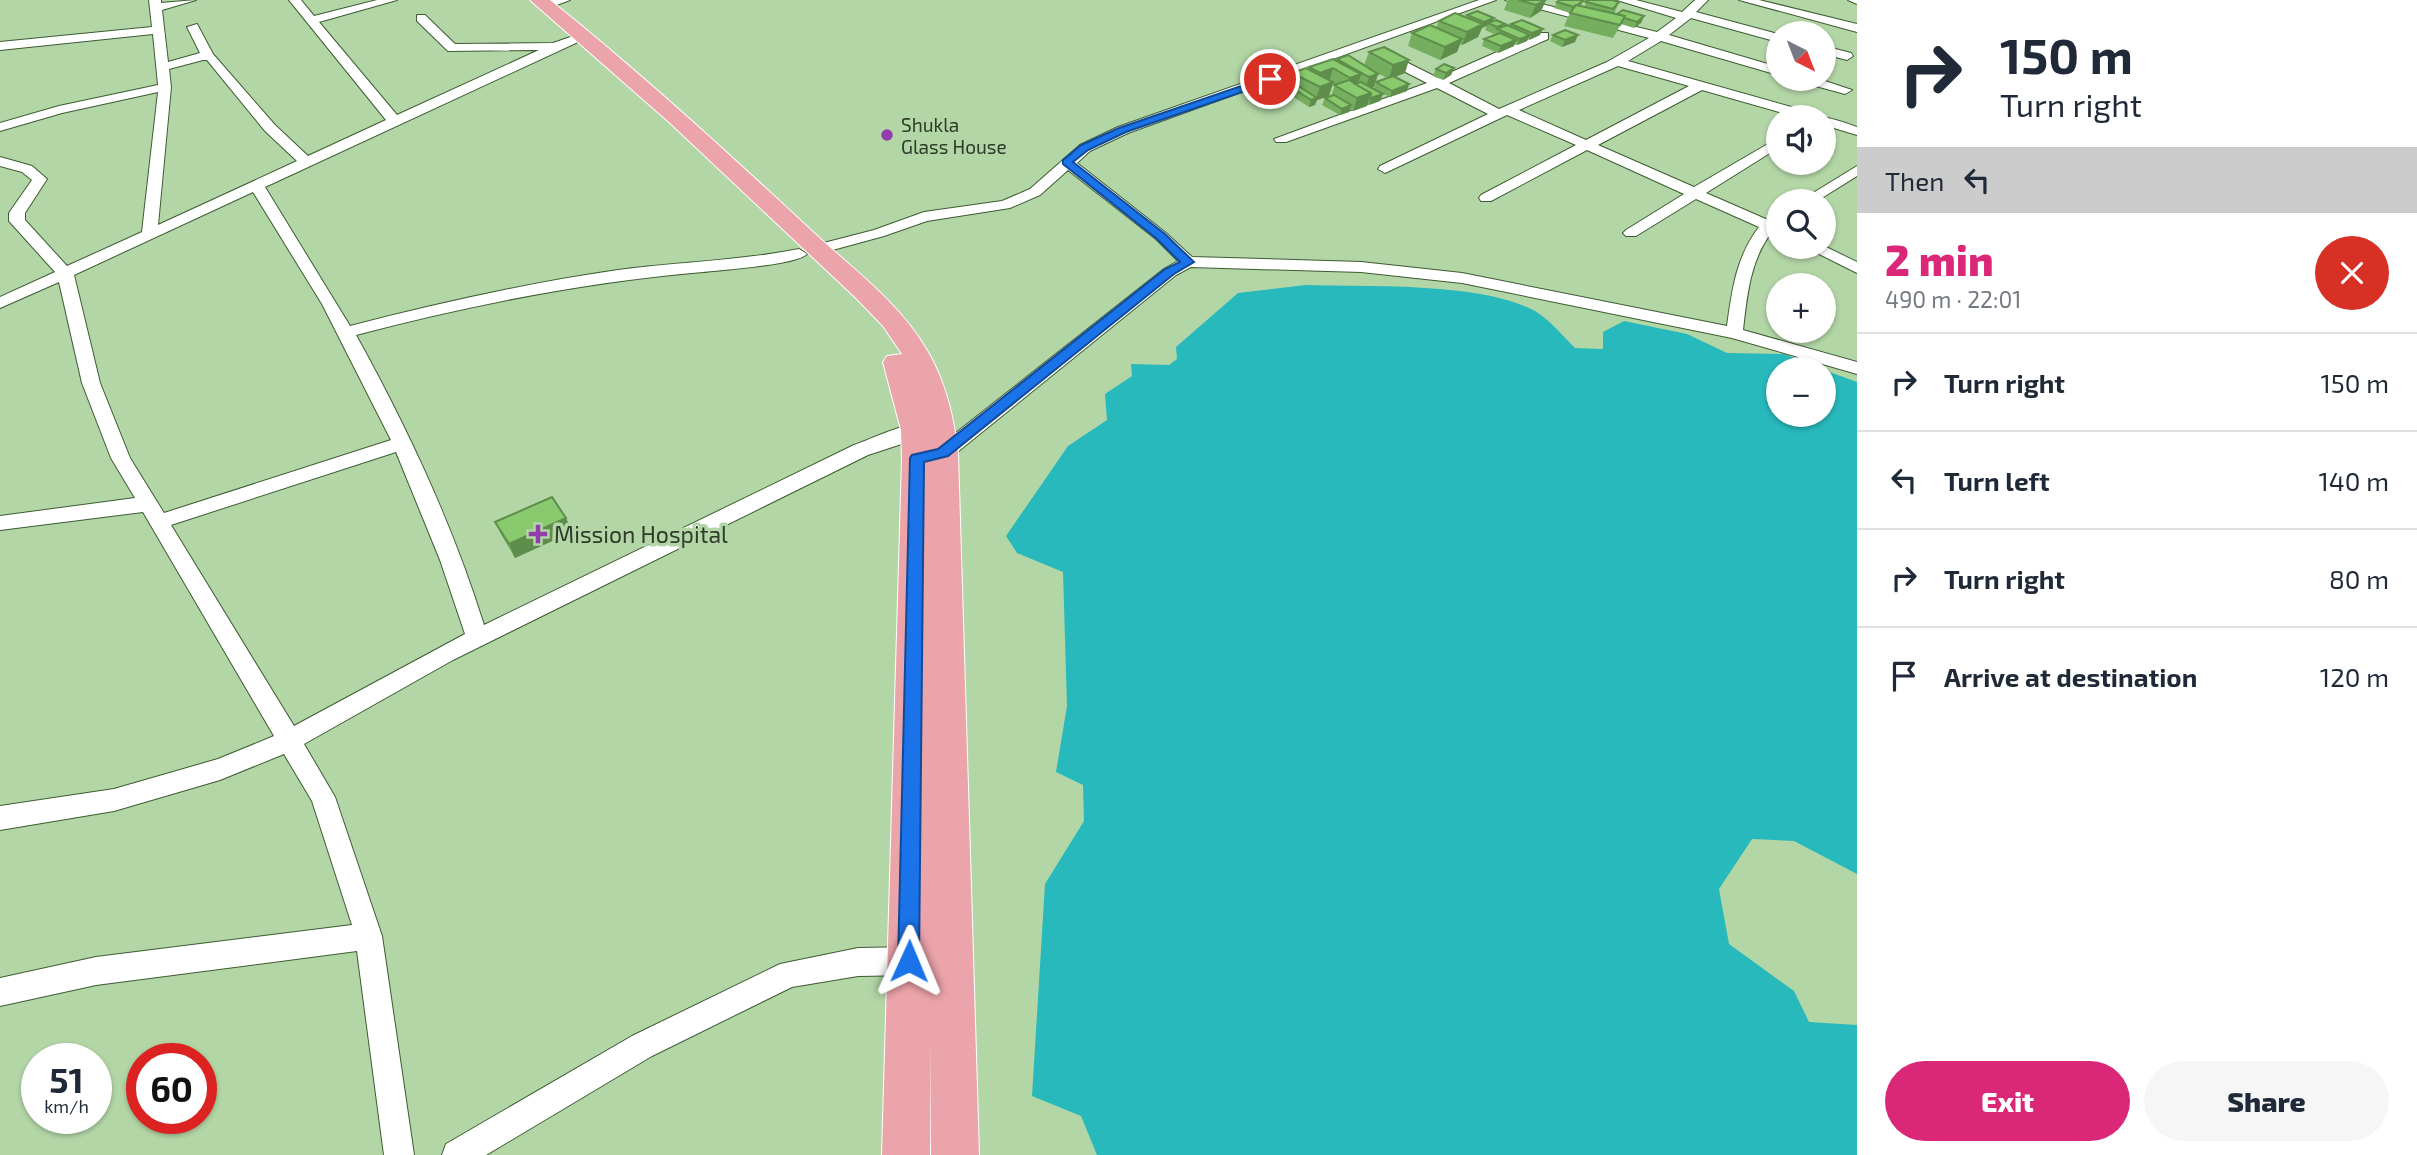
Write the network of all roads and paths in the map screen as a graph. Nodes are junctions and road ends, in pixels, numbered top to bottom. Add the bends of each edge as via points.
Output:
1 (190, 0) edge
2 (295, 0) edge
3 (391, 0) edge
4 (1460, 0) edge
5 (1511, 0) edge
6 (1623, 0) edge
7 (1702, 0) edge
8 (1745, 0) edge
9 (542, 1) edge
10 (156, 3) edge
11 (1484, 3) edge
12 (1616, 12) edge
13 (1688, 15) junction
14 (421, 18) dead end
15 (312, 20) junction
16 (193, 27) dead end
17 (1857, 28) edge
18 (160, 30) junction
19 (1666, 33) junction
20 (1766, 35) edge
21 (1544, 36) edge
22 (571, 41) junction
23 (0, 46) edge
24 (1365, 46) junction
25 (1836, 53) edge
26 (208, 56) junction
27 (1847, 56) dead end
28 (1619, 62) junction
29 (163, 67) junction
30 (1766, 67) edge
31 (1439, 83) junction
32 (1701, 85) junction
33 (165, 87) junction
34 (1836, 87) edge
35 (1845, 90) dead end
36 (1770, 105) edge
37 (1503, 112) junction
38 (394, 122) junction
39 (1836, 125) edge
40 (0, 127) edge
41 (1857, 131) edge
42 (1281, 139) dead end
43 (1588, 145) junction
44 (1766, 149) edge
45 (0, 161) edge
46 (1067, 162) junction
47 (307, 163) junction
48 (1385, 169) dead end
49 (1857, 170) edge
50 (257, 186) junction
51 (1826, 189) edge
52 (1694, 192) junction
53 (1486, 198) dead end
54 (1766, 221) edge
55 (1631, 233) dead end
56 (1766, 234) edge
57 (149, 235) junction
58 (809, 251) junction
59 (1836, 258) edge
60 (1188, 262) junction
61 (1857, 268) edge
62 (65, 273) junction
63 (0, 303) edge
64 (346, 332) junction
65 (1734, 332) junction
66 (1857, 368) edge
67 (929, 442) junction
68 (403, 443) junction
69 (153, 513) junction
70 (0, 523) edge
71 (477, 639) junction
72 (289, 741) junction
73 (0, 818) edge
74 (369, 936) junction
75 (909, 961) junction
76 (951, 965) junction
77 (0, 992) edge
78 (399, 1155) edge
79 (457, 1155) edge
80 (906, 1155) edge
81 (955, 1155) edge

1 - 10 street
2 - 15 street
3 - 15 street
4 - 11 street
5 - 19 street
6 - 13 street
7 - 13 street
8 - 17 street
9 - 22 main road
10 - 18 street
11 - 24 street
12 - 19 street
13 - 19 street
13 - 20 street
14 - 22 street via 453,48
15 - 38 street
16 - 26 street
18 - 23 street
18 - 29 street
19 - 28 street
19 - 30 street
21 - 31 street
22 - 38 street
22 - 58 main road
24 - 31 street
24 - 46 street via 1123,130 1084,148
25 - 27 street
26 - 29 street
26 - 47 street
28 - 32 street
28 - 37 street
29 - 33 street
31 - 37 street
31 - 42 street
32 - 36 street
32 - 43 street
33 - 40 street
33 - 57 street
34 - 35 street
37 - 43 street
37 - 48 street
38 - 47 street
39 - 41 street
43 - 52 street
43 - 53 street
44 - 52 street
45 - 62 street via 27,169 40,179 17,213 17,221
46 - 58 street via 1035,192 1005,205 924,216
46 - 60 street
47 - 50 street
49 - 51 street
50 - 57 street
50 - 64 street
52 - 54 street
52 - 55 street
56 - 65 street via 1754,245 1742,281
57 - 62 street
58 - 64 street via 753,263 604,277 472,299
58 - 67 main road via 887,343
59 - 61 street
60 - 65 street via 1423,272
60 - 67 street
62 - 63 street
62 - 69 street via 90,383 121,458
64 - 68 street
65 - 66 street
67 - 71 street via 861,450
67 - 75 main road
67 - 76 main road
68 - 69 street
68 - 71 street via 465,594
69 - 70 street
69 - 72 street
71 - 72 street
72 - 73 street via 220,769 114,800
72 - 74 street via 323,797
74 - 77 street via 96,971
74 - 78 street
75 - 76 street
75 - 79 street via 858,962 790,974 642,1046
75 - 80 main road
76 - 81 main road

